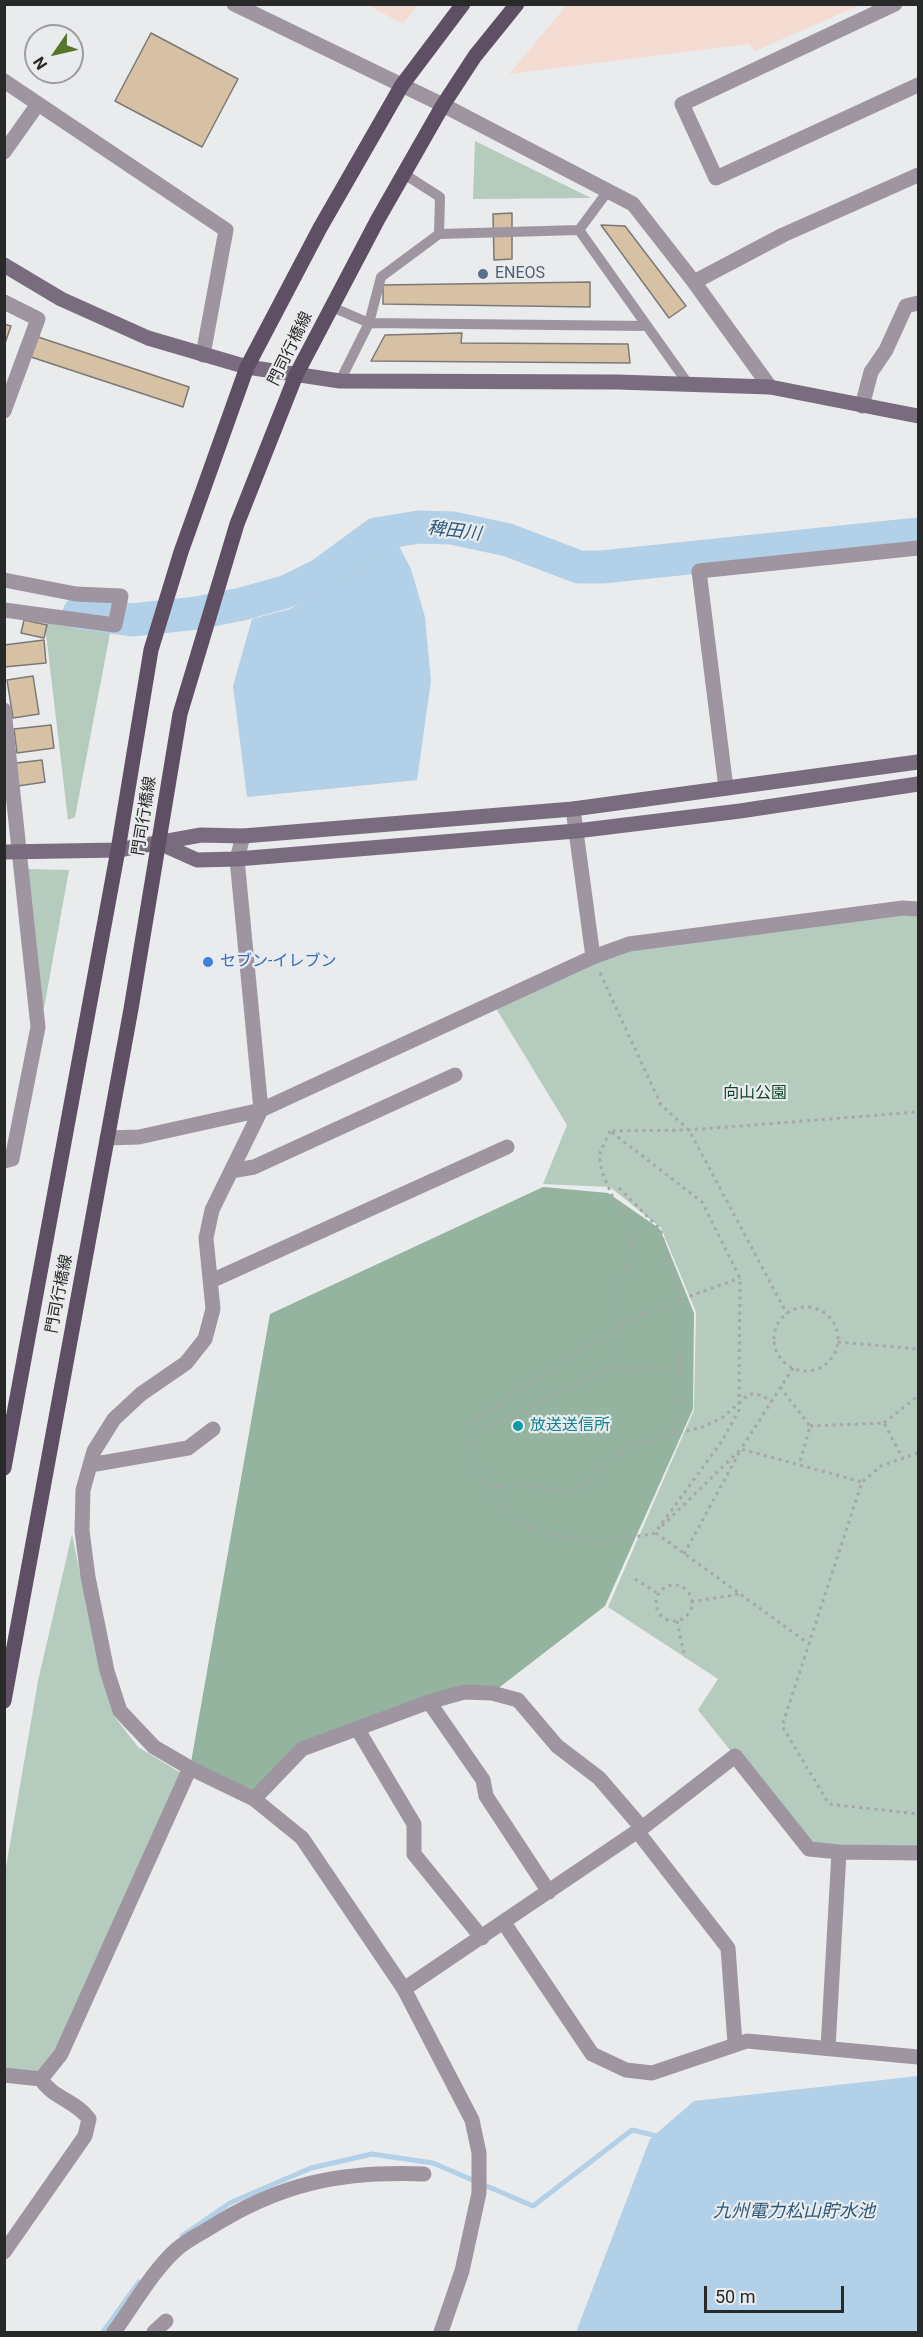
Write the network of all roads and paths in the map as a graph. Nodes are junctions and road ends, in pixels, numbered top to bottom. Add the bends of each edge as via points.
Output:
1 (234, 4) edge
2 (463, 4) edge
3 (516, 4) edge
4 (895, 4) edge
5 (4, 81) edge
6 (402, 85) junction
7 (918, 85) edge
8 (38, 104) junction
9 (443, 105) junction
10 (4, 152) edge
11 (404, 174) junction
12 (918, 176) edge
13 (608, 191) junction
14 (579, 230) junction
15 (439, 234) junction
16 (4, 265) edge
17 (694, 282) junction
18 (4, 303) edge
19 (918, 303) edge
20 (332, 307) junction
21 (369, 323) junction
22 (647, 326) junction
23 (203, 355) junction
24 (247, 367) junction
25 (11, 372) edge
26 (296, 375) junction
27 (340, 381) junction
28 (689, 385) junction
29 (770, 387) junction
30 (862, 406) junction
31 (4, 411) edge
32 (918, 416) edge
33 (918, 548) edge
34 (4, 580) edge
35 (4, 610) edge
36 (4, 710) edge
37 (918, 762) edge
38 (918, 784) edge
39 (726, 788) junction
40 (573, 808) junction
41 (576, 831) junction
42 (243, 836) junction
43 (159, 843) junction
44 (21, 850) junction
45 (118, 850) junction
46 (4, 852) edge
47 (237, 859) junction
48 (918, 909) edge
49 (592, 957) junction
50 (455, 1075) dead end
51 (261, 1110) junction
52 (918, 1112) edge
53 (689, 1130) junction
54 (610, 1131) junction
55 (107, 1138) junction
56 (507, 1147) dead end
57 (4, 1161) edge
58 (231, 1171) junction
59 (619, 1188) dead end
60 (740, 1278) junction
61 (211, 1281) junction
62 (681, 1300) junction
63 (787, 1314) junction
64 (838, 1342) junction
65 (918, 1349) edge
66 (610, 1367) junction
67 (793, 1368) junction
68 (665, 1370) dead end
69 (780, 1387) junction
70 (918, 1396) edge
71 (771, 1402) junction
72 (470, 1423) dead end
73 (884, 1424) junction
74 (810, 1426) junction
75 (213, 1429) dead end
76 (670, 1436) junction
77 (741, 1449) junction
78 (918, 1453) edge
79 (903, 1459) junction
80 (90, 1465) junction
81 (799, 1465) junction
82 (4, 1468) edge
83 (862, 1482) junction
84 (501, 1485) junction
85 (655, 1533) junction
86 (684, 1554) junction
87 (635, 1579) dead end
88 (659, 1594) junction
89 (740, 1594) junction
90 (691, 1602) junction
91 (677, 1621) junction
92 (809, 1644) junction
93 (685, 1658) dead end
94 (4, 1701) edge
95 (429, 1702) junction
96 (358, 1730) junction
97 (190, 1768) junction
98 (254, 1799) junction
99 (918, 1814) edge
100 (640, 1829) junction
101 (839, 1852) junction
102 (918, 1853) edge
103 (549, 1892) junction
104 (504, 1923) junction
105 (482, 1938) junction
106 (404, 1989) junction
107 (735, 2044) junction
108 (828, 2048) junction
109 (918, 2056) edge
110 (4, 2075) edge
111 (41, 2079) junction
112 (424, 2174) dead end
113 (4, 2252) edge
114 (166, 2321) dead end
115 (114, 2332) edge
116 (154, 2332) edge
117 (441, 2332) edge

1 - 6 street
2 - 6 main road, 門司行橋線
3 - 9 main road, 門司行橋線
4 - 7 street via 682,104 716,178
5 - 8 street
6 - 9 street
6 - 24 main road, 門司行橋線
8 - 10 street
8 - 23 street via 226,230
9 - 11 main road, 門司行橋線
9 - 13 street
11 - 15 lane via 440,197
11 - 20 main road, 門司行橋線
12 - 17 street via 783,235
13 - 14 lane
13 - 17 street via 633,204
14 - 15 lane
14 - 22 lane
15 - 21 lane via 381,277
16 - 23 street via 61,299 148,338
17 - 29 street
18 - 25 street via 38,319
19 - 30 street via 906,306 871,372
20 - 21 lane
20 - 26 main road, 門司行橋線
21 - 22 lane
21 - 27 lane
22 - 28 lane
23 - 24 street
24 - 26 street
24 - 45 main road, 門司行橋線 via 181,552 151,650
25 - 31 street
26 - 27 street
26 - 43 main road, 門司行橋線 via 237,524 180,714
27 - 28 street
28 - 29 street
29 - 30 street
30 - 32 street
33 - 39 street via 699,571
34 - 35 street via 76,594 121,596 115,625
36 - 44 street
37 - 39 street
38 - 41 street
39 - 40 street
40 - 41 street
40 - 42 street
41 - 47 street
41 - 49 street
42 - 43 street via 201,835
42 - 47 street
43 - 45 street
43 - 47 street via 197,860
43 - 55 main road, 門司行橋線
44 - 45 street
44 - 46 street
44 - 57 street via 38,1027 12,1159
45 - 82 main road, 門司行橋線
47 - 51 street
48 - 49 street via 629,944
49 - 51 street
49 - 53 path via 661,1105
50 - 58 street via 254,1167
51 - 55 street via 139,1137
51 - 58 street
52 - 53 path
53 - 54 path
53 - 63 path
54 - 60 path via 702,1202
54 - 66 path via 599,1155 602,1172 626,1218 633,1252 621,1284 619,1337
55 - 94 main road, 門司行橋線
56 - 61 street
58 - 61 street via 212,1210 206,1238
59 - 62 path via 660,1229
60 - 62 path
60 - 85 path via 739,1410 722,1441
61 - 80 street via 213,1309 205,1339 186,1363 141,1394 114,1419
62 - 72 path via 627,1319
62 - 76 path via 680,1386
63 - 64 path via 808,1307 818,1310 833,1323
63 - 67 path via 775,1332 774,1342 784,1362
64 - 65 path
64 - 67 path via 822,1367 803,1371
66 - 68 path
66 - 84 path via 477,1431 473,1447 482,1482
67 - 69 path
69 - 71 path
69 - 74 path
70 - 73 path
71 - 76 path via 762,1395 748,1394 722,1418
71 - 77 path
73 - 74 path
73 - 79 path
74 - 81 path
75 - 80 street via 188,1448
76 - 84 path via 628,1446 586,1484 567,1492 522,1484
77 - 81 path
77 - 85 path
77 - 86 path
78 - 79 path
79 - 83 path via 881,1466
80 - 97 street via 83,1490 82,1531 107,1671 120,1711 154,1747
81 - 83 path
83 - 92 path
84 - 85 path via 495,1491 495,1502 509,1517 534,1529 590,1542
85 - 86 path
86 - 89 path
87 - 88 path
88 - 90 path via 668,1587 680,1587 689,1593
88 - 91 path via 656,1605 661,1616
89 - 90 path
89 - 92 path
90 - 91 path via 687,1615
91 - 93 path
92 - 99 path via 782,1726 829,1804
95 - 96 street
95 - 100 street via 464,1692 492,1693 518,1700 557,1746 599,1778
95 - 103 street via 483,1780 486,1796
96 - 98 street via 302,1749
96 - 105 street via 414,1824 414,1854
97 - 98 street
97 - 111 street via 61,2054
98 - 106 street via 302,1838
100 - 101 street via 735,1756 809,1849
100 - 103 street
100 - 107 street via 728,1948
101 - 102 street
101 - 108 street
103 - 104 street
104 - 105 street
104 - 107 street via 592,2054 626,2070 652,2073
105 - 106 street
106 - 117 street via 472,2120 479,2153 479,2193 462,2271
107 - 108 street via 747,2041
108 - 109 street
110 - 111 street
111 - 113 street via 46,2089 82,2109 89,2119 85,2136
112 - 115 street via 344,2175 297,2186 241,2208 177,2249
114 - 116 street

